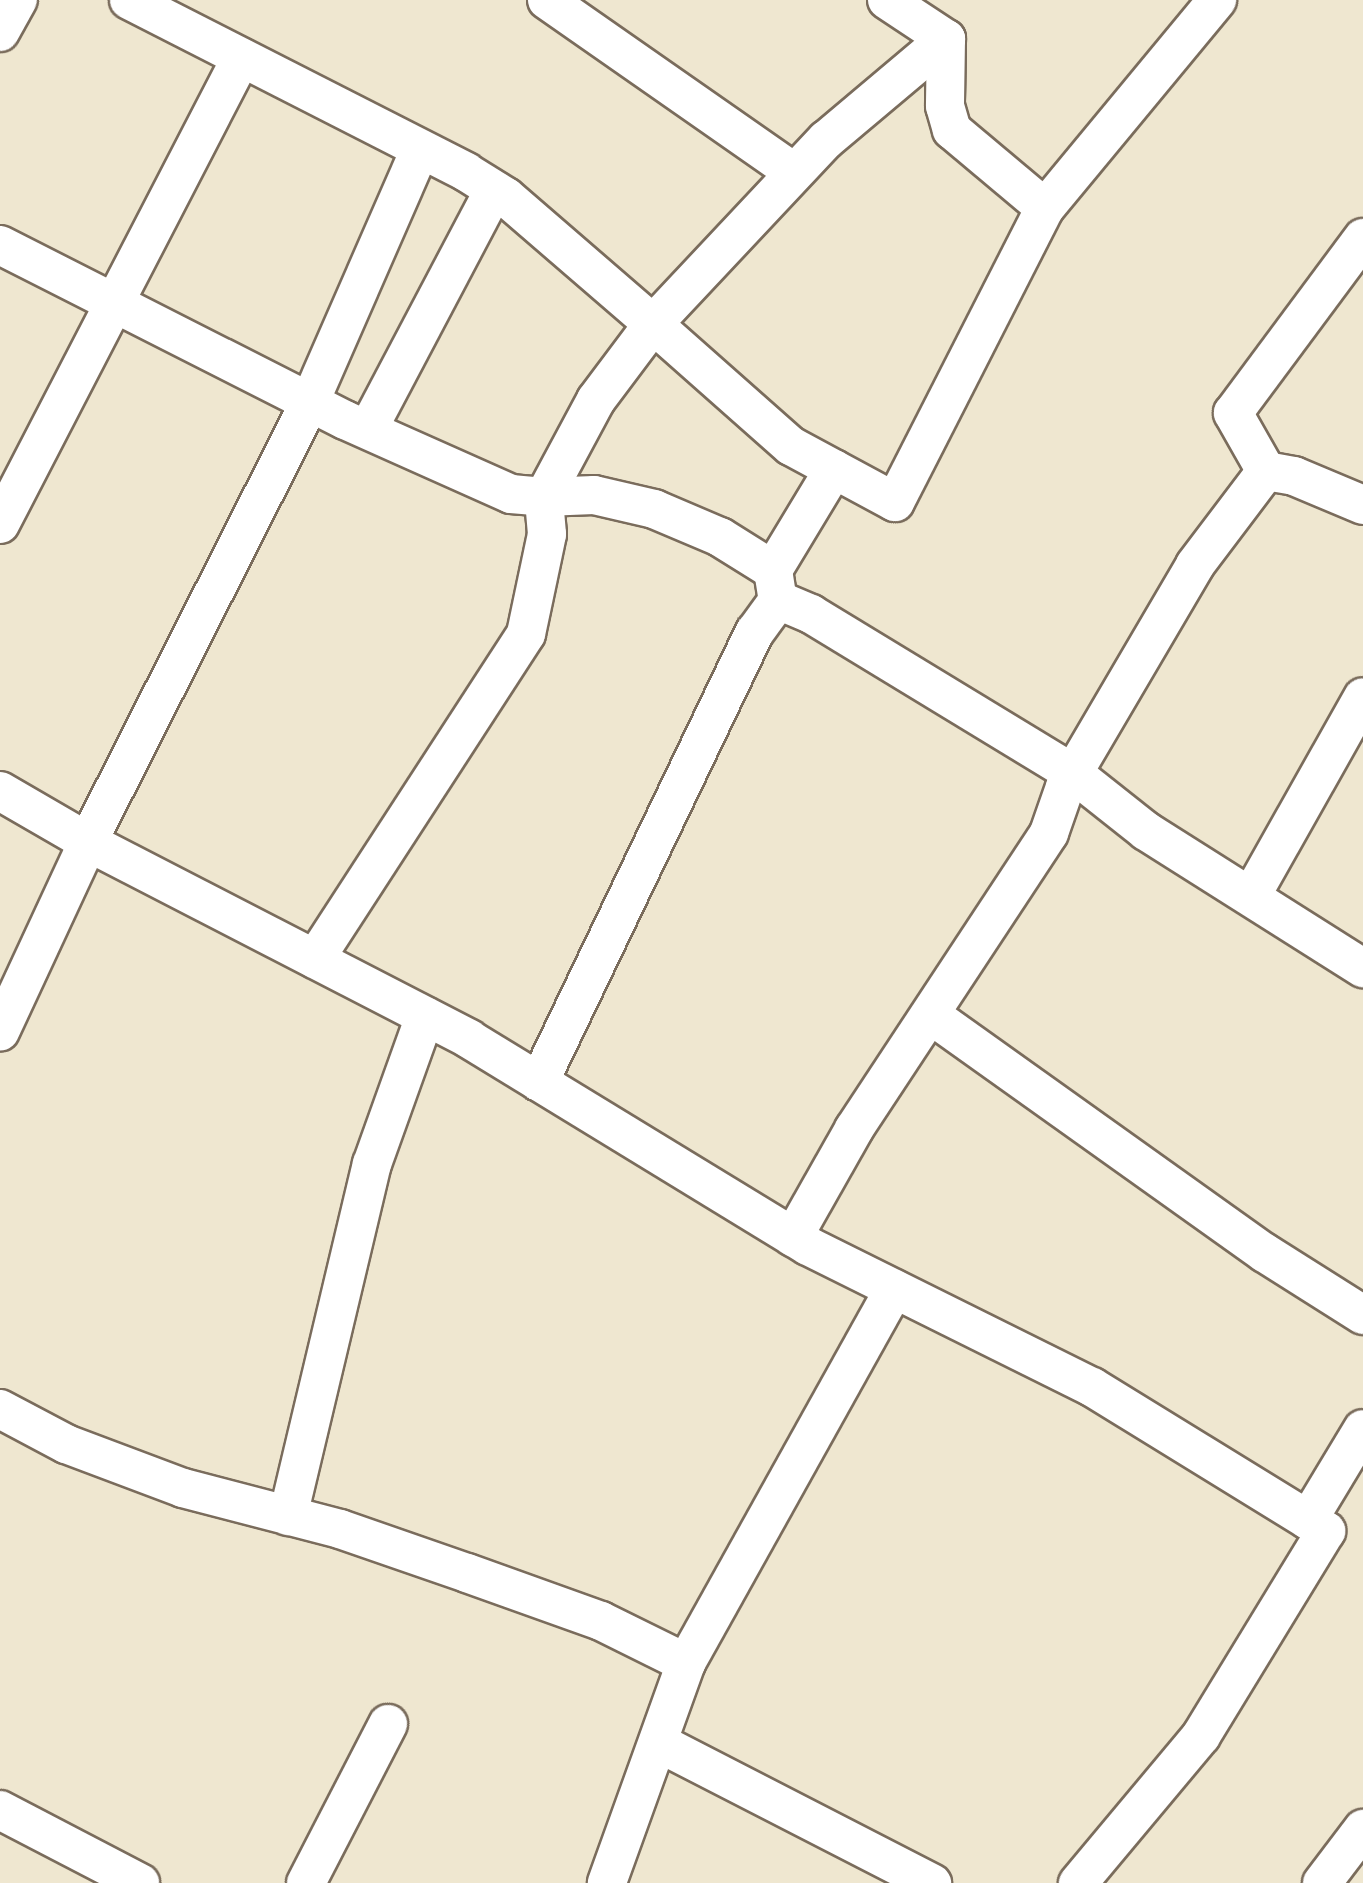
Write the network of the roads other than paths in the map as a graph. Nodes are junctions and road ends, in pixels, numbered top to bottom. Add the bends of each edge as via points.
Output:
1 (18, 0) edge
2 (547, 0) edge
3 (887, 0) edge
4 (1217, 0) edge
5 (146, 3) edge
6 (0, 32) edge
7 (946, 39) junction
8 (241, 58) junction
9 (419, 152) junction
10 (794, 172) junction
11 (494, 190) junction
12 (1045, 208) junction
13 (1363, 238) edge
14 (0, 245) edge
15 (113, 304) junction
16 (653, 324) junction
17 (310, 402) junction
18 (368, 429) junction
19 (834, 469) junction
20 (1266, 471) junction
21 (1357, 492) edge
22 (544, 497) junction
23 (0, 524) edge
24 (775, 585) junction
25 (1363, 697) edge
26 (1074, 774) junction
27 (0, 791) edge
28 (88, 842) junction
29 (1251, 896) junction
30 (315, 959) junction
31 (1363, 968) edge
32 (931, 1015) junction
33 (425, 1016) junction
34 (0, 1032) edge
35 (539, 1082) junction
36 (793, 1237) junction
37 (894, 1289) junction
38 (1363, 1315) edge
39 (0, 1409) edge
40 (1363, 1429) edge
41 (288, 1516) junction
42 (1308, 1520) junction
43 (686, 1663) junction
44 (388, 1724) dead end
45 (661, 1744) junction
46 (0, 1810) edge
47 (1363, 1829) edge
48 (140, 1883) edge
49 (306, 1883) edge
50 (607, 1883) edge
51 (932, 1883) edge
52 (1078, 1883) edge
53 (1322, 1883) edge

1 - 6 street
2 - 10 street
3 - 7 street
4 - 12 street
5 - 8 street
7 - 10 street
7 - 12 street via 945,106 953,130
8 - 9 street
8 - 15 street
9 - 11 street
9 - 17 street
10 - 16 street
11 - 16 street
11 - 18 street
12 - 19 street via 895,502
13 - 20 street via 1233,413
14 - 15 street
15 - 17 street
15 - 23 street
16 - 19 street via 791,446
16 - 22 street via 596,400
17 - 18 street
17 - 28 street
18 - 22 street via 511,494
19 - 24 street
20 - 21 street
20 - 26 street via 1195,565
22 - 24 street via 594,495 654,509 720,537
22 - 30 street via 547,534 526,634
24 - 26 street via 811,614
24 - 35 street
25 - 29 street
26 - 29 street via 1146,831
26 - 32 street via 1049,833
27 - 28 street
28 - 30 street
28 - 34 street
29 - 31 street
30 - 33 street
32 - 36 street
32 - 38 street via 1274,1260
33 - 35 street
33 - 41 street via 372,1164
35 - 36 street
36 - 37 street
37 - 42 street via 1092,1387
37 - 43 street
39 - 41 street via 66,1444 183,1488
40 - 42 street
41 - 43 street via 601,1621
42 - 52 street via 1326,1531 1201,1736
43 - 45 street
44 - 49 street
45 - 50 street
45 - 51 street
46 - 48 street
47 - 53 street

